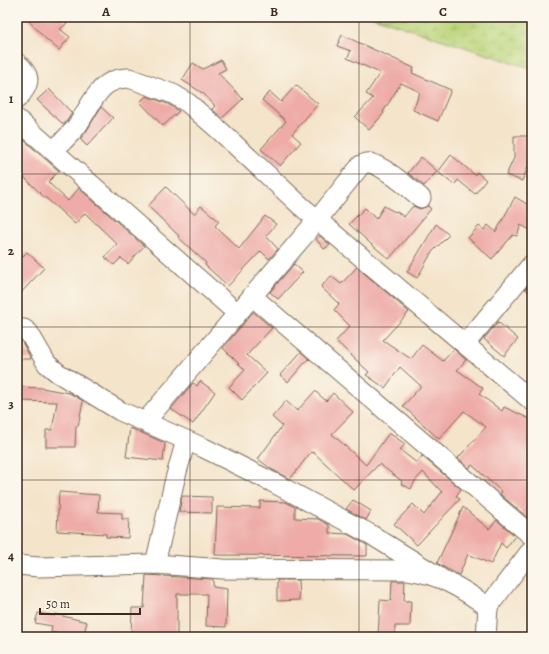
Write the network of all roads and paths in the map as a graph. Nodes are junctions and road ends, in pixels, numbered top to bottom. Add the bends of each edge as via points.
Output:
1 (17, 63) edge
2 (17, 100) edge
3 (17, 120) edge
4 (53, 151) junction
5 (421, 198) dead end
6 (318, 219) junction
7 (532, 264) edge
8 (252, 296) junction
9 (237, 314) junction
10 (17, 329) edge
11 (465, 344) junction
12 (532, 401) edge
13 (145, 422) junction
14 (186, 440) junction
15 (532, 536) edge
16 (532, 549) edge
17 (155, 564) junction
18 (17, 565) edge
19 (439, 577) junction
20 (488, 607) junction
21 (486, 637) edge

1 - 2 street via 24,69 28,79 26,89
3 - 4 street
4 - 6 street via 72,132 93,98 113,80 129,78 173,94 188,104
4 - 9 street
5 - 6 street via 400,180 375,165 365,163
6 - 8 street
6 - 11 street
7 - 11 street
8 - 9 street
8 - 15 street
9 - 13 street
10 - 13 street via 29,332 47,364 58,373 120,411
11 - 12 street
13 - 14 street
14 - 17 street via 174,479
14 - 19 street via 370,534
16 - 20 street
17 - 18 street via 39,567
17 - 19 street via 223,569 408,570
19 - 20 street
20 - 21 street

